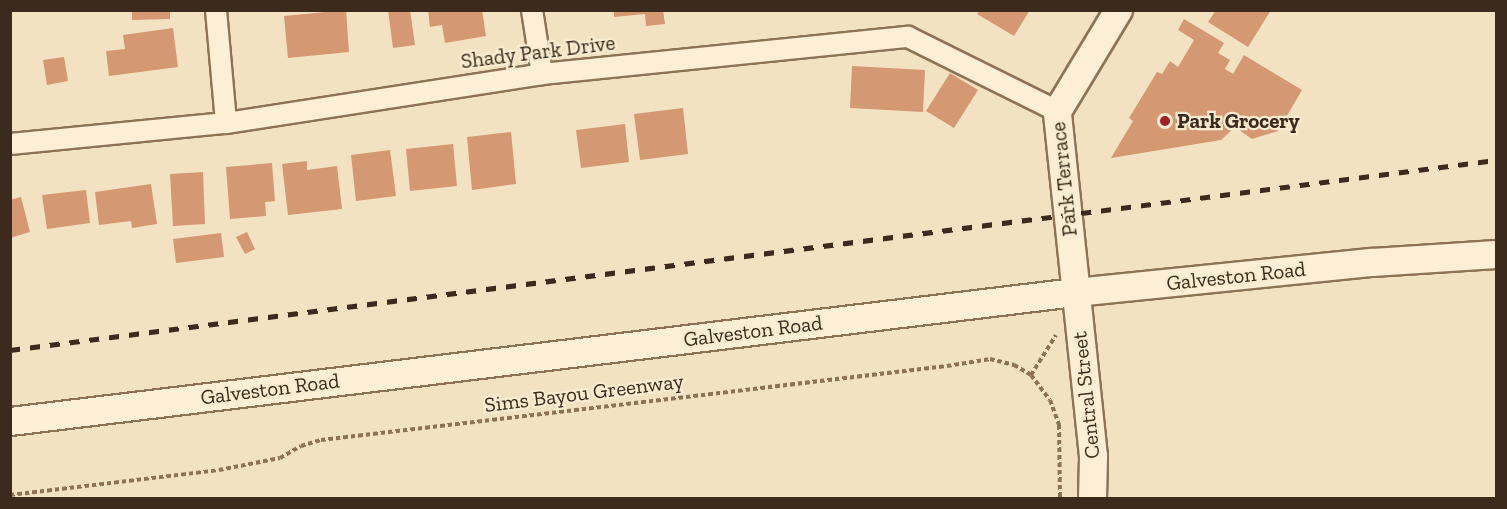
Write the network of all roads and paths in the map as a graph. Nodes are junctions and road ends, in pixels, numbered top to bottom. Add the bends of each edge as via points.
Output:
1 (216, 10) edge
2 (532, 10) edge
3 (1118, 10) edge
4 (542, 74) junction
5 (1057, 111) junction
6 (226, 123) junction
7 (10, 144) edge
8 (1497, 254) edge
9 (1075, 292) junction
10 (10, 421) edge
11 (10, 495) edge
12 (1060, 498) edge
13 (1092, 498) edge

1 - 6 street
2 - 4 street
3 - 5 main road, Park Terrace
4 - 5 street, Shady Park Drive via 908,37
4 - 6 street, Shady Park Drive
5 - 9 main road, Park Terrace
6 - 7 street, Shady Park Drive
8 - 9 main road, Galveston Road via 1372,262
9 - 10 main road, Galveston Road
9 - 13 main road, Central Street via 1093,456
11 - 12 path, Sims Bayou Greenway via 219,471 280,458 321,440 990,359 1014,365 1031,375 1050,400 1059,425

